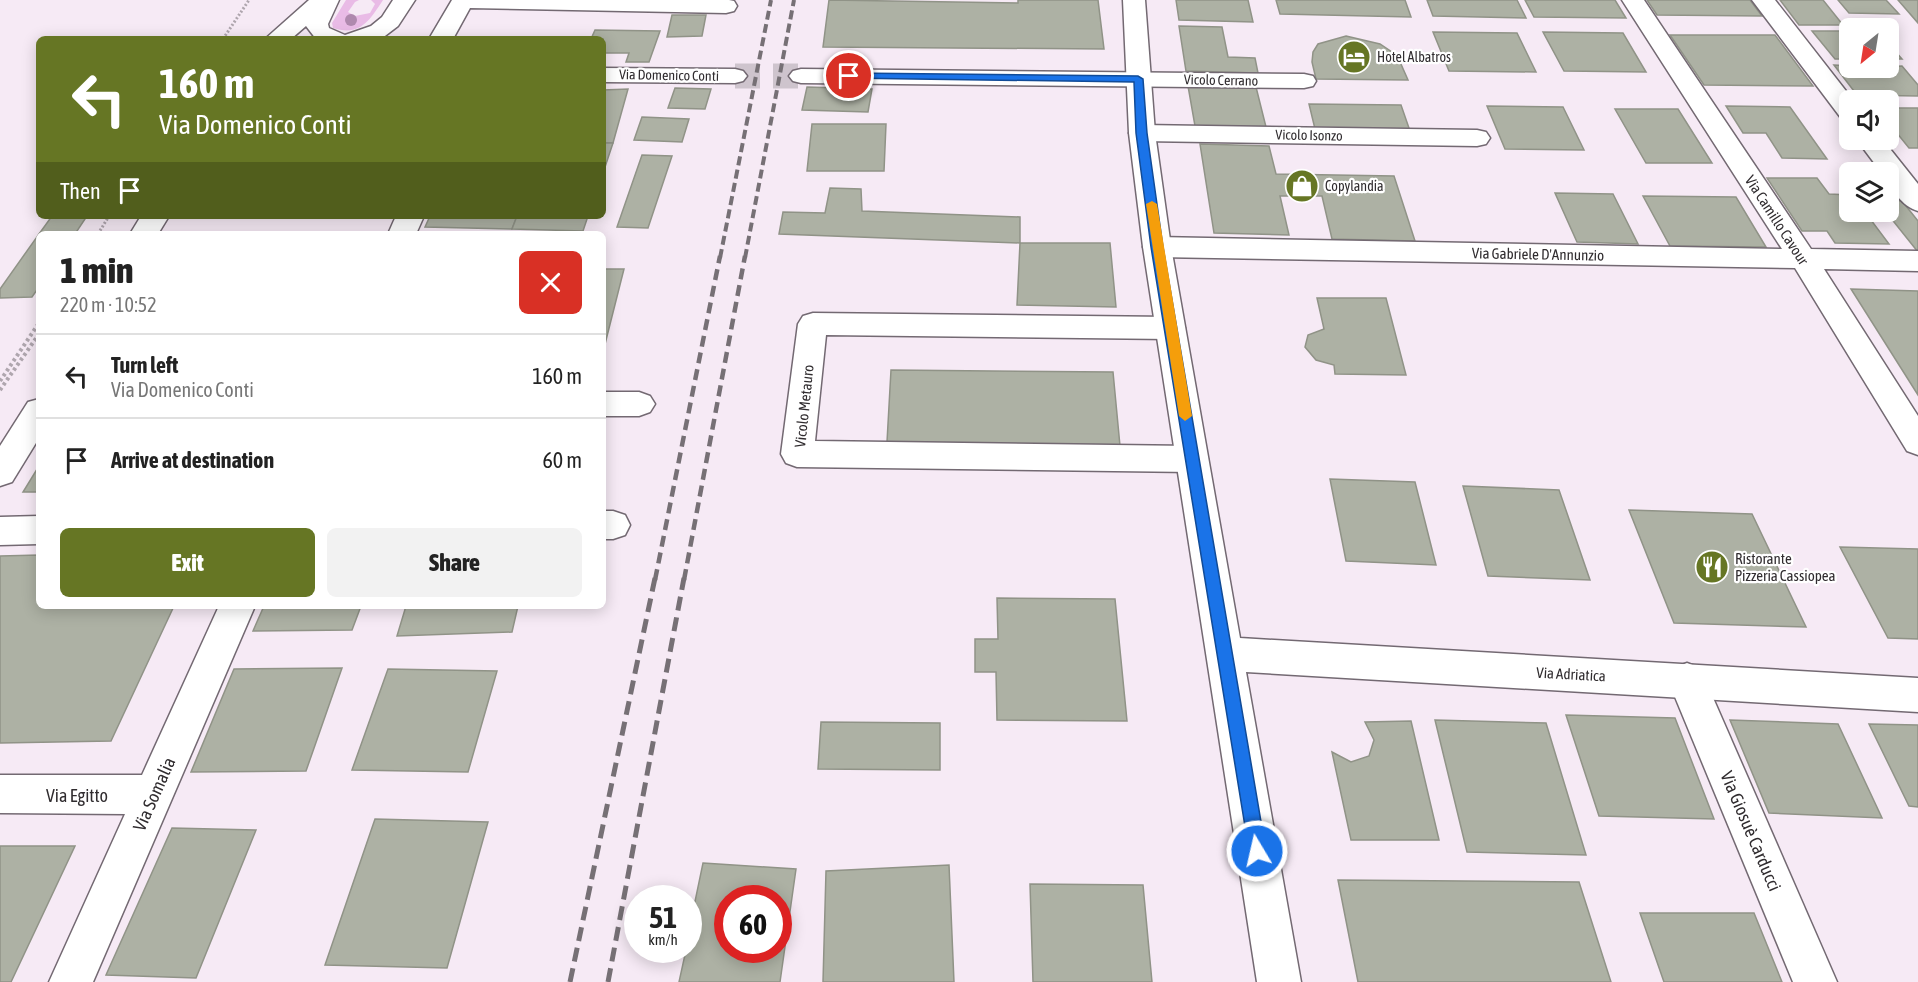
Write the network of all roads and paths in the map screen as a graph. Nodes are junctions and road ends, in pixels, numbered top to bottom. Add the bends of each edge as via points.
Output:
1 (249, 0) edge
2 (323, 0) edge
3 (328, 0) edge
4 (1134, 0) edge
5 (1633, 0) edge
6 (1763, 0) edge
7 (462, 1) edge
8 (401, 5) edge
9 (726, 6) dead end
10 (225, 36) edge
11 (281, 36) edge
12 (328, 36) edge
13 (364, 36) edge
14 (406, 36) edge
15 (443, 36) edge
16 (606, 75) edge
17 (735, 76) tunnel mouth
18 (801, 76) tunnel mouth
19 (1138, 79) junction
20 (1304, 81) dead end
21 (1839, 99) edge
22 (1142, 133) junction
23 (1477, 138) dead end
24 (1878, 150) edge
25 (1918, 202) edge
26 (1157, 247) junction
27 (1803, 259) junction
28 (1918, 261) edge
29 (36, 327) edge
30 (1170, 328) junction
31 (36, 338) edge
32 (0, 381) edge
33 (0, 390) edge
34 (606, 404) edge
35 (639, 404) dead end
36 (36, 416) edge
37 (1918, 442) edge
38 (1192, 459) junction
39 (0, 473) edge
40 (36, 530) edge
41 (0, 531) edge
42 (236, 609) edge
43 (1224, 654) junction
44 (1687, 680) junction
45 (1918, 695) edge
46 (0, 794) edge
47 (153, 795) junction
48 (71, 982) edge
49 (1279, 982) edge
50 (1815, 982) edge

1 - 10 path
2 - 11 street
3 - 12 street via 316,24
4 - 19 street
5 - 27 street, Via Camillo Cavour
6 - 21 street
7 - 9 street
7 - 15 street
8 - 13 street via 387,26
8 - 14 street via 399,22
16 - 17 street, Via Domenico Conti
18 - 19 street
19 - 20 street, Vicolo Cerrano
19 - 22 street
22 - 23 street, Vicolo Isonzo
22 - 26 street
24 - 25 street
26 - 27 street, Via Gabriele D'Annunzio
26 - 30 street
27 - 28 street, Via Gabriele D'Annunzio
27 - 37 street, Via Camillo Cavour
29 - 32 path
30 - 38 street
30 - 38 street, Vicolo Metauro via 813,324 797,454
31 - 33 path
34 - 35 street
36 - 39 street
38 - 43 street
40 - 41 street
42 - 47 street, Via Somalia
43 - 44 street, Via Adriatica
43 - 49 street
44 - 45 street, Via Adriatica
44 - 50 street, Via Giosuè Carducci
46 - 47 street, Via Egitto
47 - 48 street, Via Somalia

